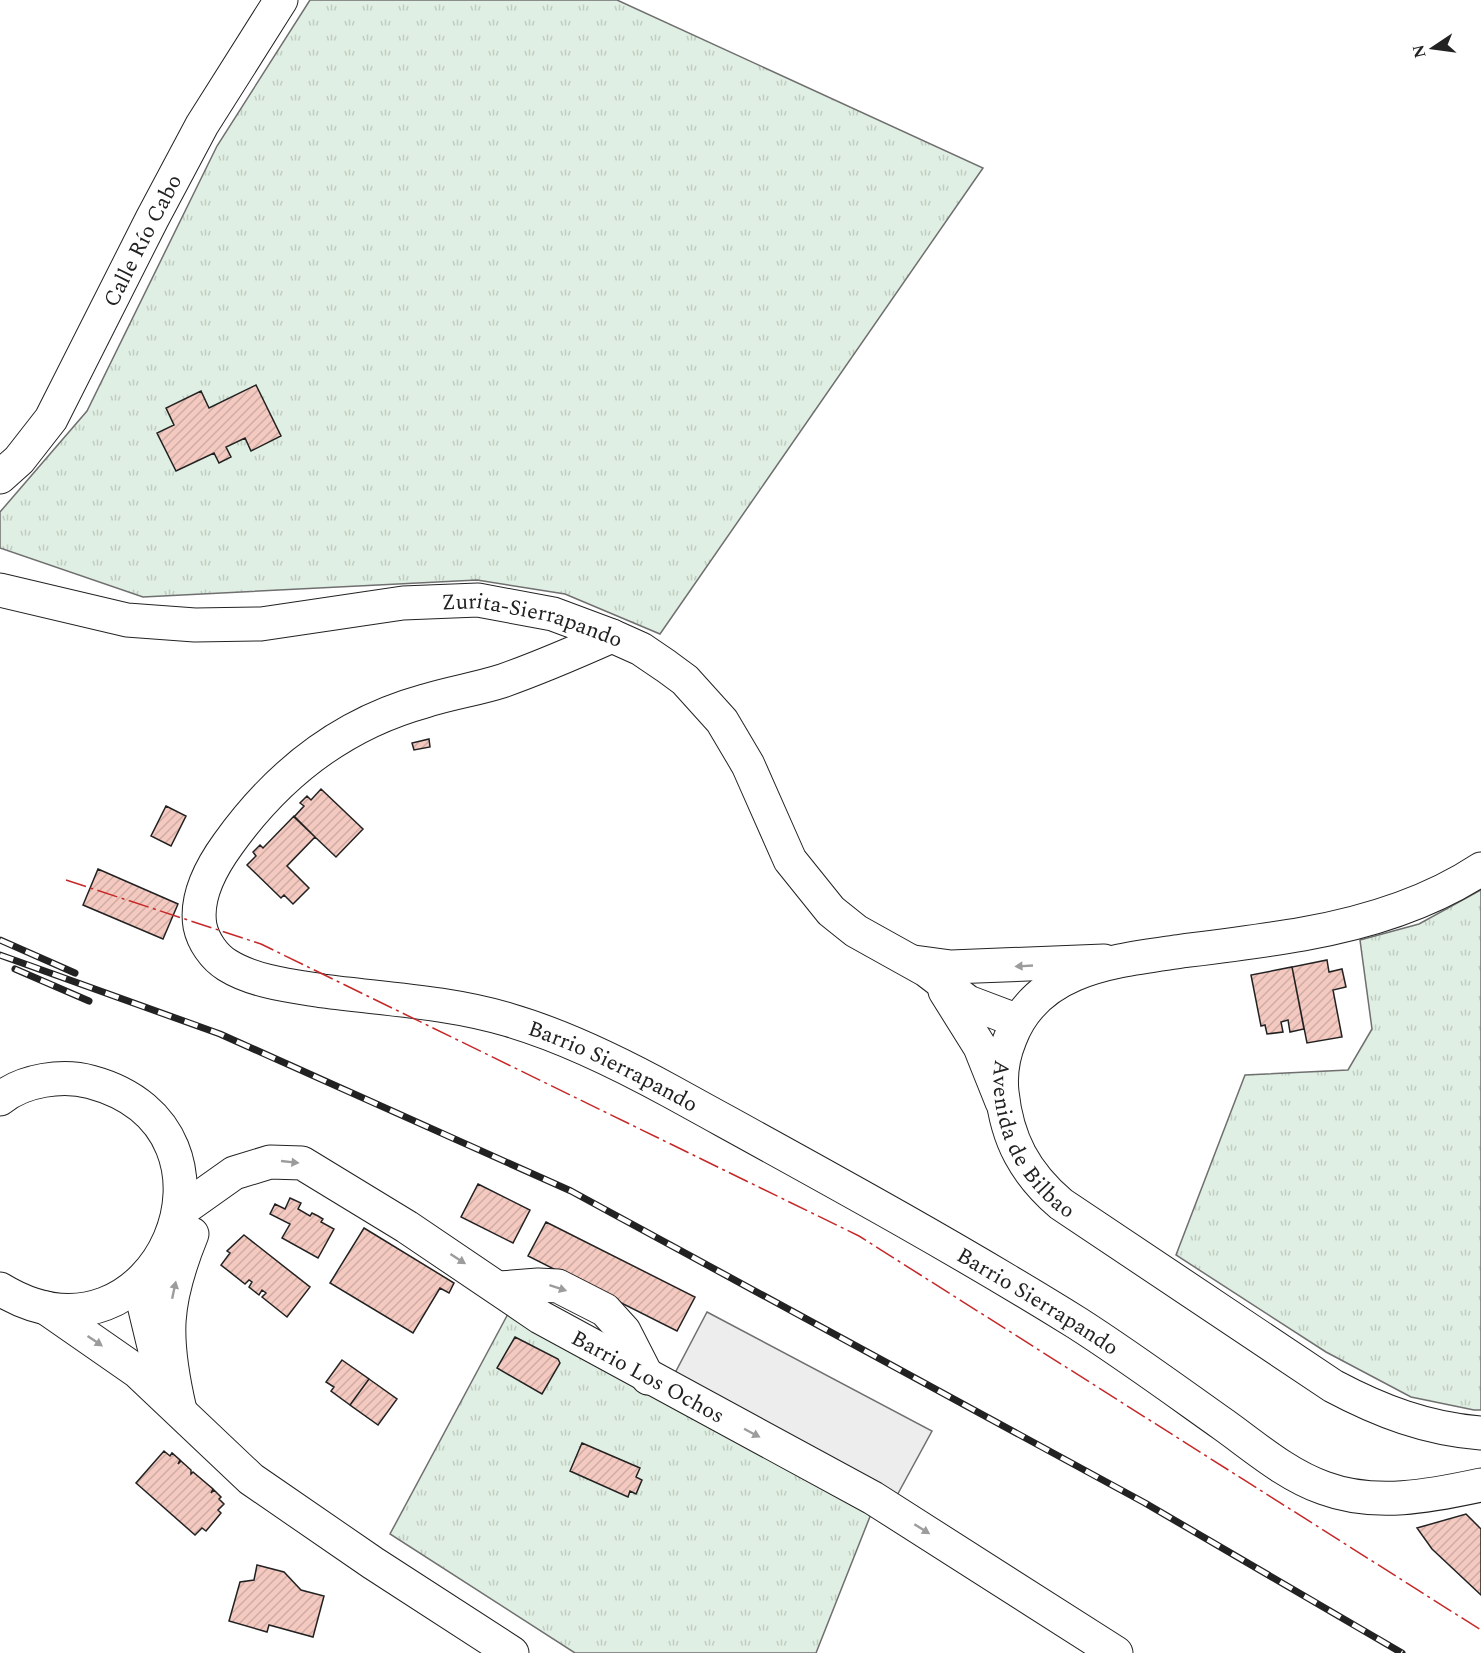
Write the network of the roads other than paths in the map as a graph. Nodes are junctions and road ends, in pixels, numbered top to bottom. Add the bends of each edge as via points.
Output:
1 (281, 0) edge
2 (0, 477) edge
3 (0, 590) edge
4 (612, 636) junction
5 (1481, 869) edge
6 (1124, 959) junction
7 (930, 966) junction
8 (1019, 1018) junction
9 (15, 1083) edge
10 (0, 1099) edge
11 (1004, 1109) junction
12 (234, 1173) junction
13 (179, 1212) junction
14 (143, 1280) junction
15 (0, 1289) edge
16 (46, 1308) junction
17 (180, 1410) junction
18 (1481, 1433) edge
19 (1481, 1485) edge
20 (512, 1653) edge
21 (1116, 1653) edge

1 - 2 main road, Calle Río Cabo via 202,125 51,419 20,460
3 - 4 main road, Zurita-Sierrapando via 116,618 195,625 272,623 403,603 478,600 553,614
4 - 7 main road, Zurita-Sierrapando via 685,680 722,721 748,765 790,860 819,898 856,931
4 - 19 main road, Barrio Sierrapando via 497,682 378,717 323,746 287,776 215,862 202,894 198,920 213,954 248,975 293,987 464,1009 511,1020 653,1081 1079,1325 1280,1466 1323,1488 1358,1497 1399,1498
5 - 6 main road, Avenida de Bilbao via 1439,893 1362,921 1303,934
6 -> 7 main road
6 - 8 main road, Avenida de Bilbao via 1079,971 1057,982
7 - 8 main road, Zurita-Sierrapando via 968,1002
7 - 11 main road, Zurita-Sierrapando via 989,1065
8 - 11 main road, Avenida de Bilbao via 1001,1071
9 - 10 main road
9 - 13 main road via 83,1079 108,1086 131,1099 151,1116 173,1153 180,1186
11 - 18 main road, Avenida de Bilbao via 1016,1151 1035,1179 1061,1204 1099,1231 1352,1396 1398,1417 1449,1430
12 - 13 main road, Barrio Los Ochos
17 -> 12 main road via 167,1331 173,1289 193,1232 216,1193
12 -> 21 main road, Barrio Los Ochos via 270,1162 302,1163 407,1227 540,1317 873,1498
13 - 14 main road via 172,1238
14 - 16 main road via 98,1305 72,1310
14 - 17 main road via 144,1305 157,1360
15 - 16 main road
16 -> 17 main road via 112,1353
17 - 20 main road via 251,1479

